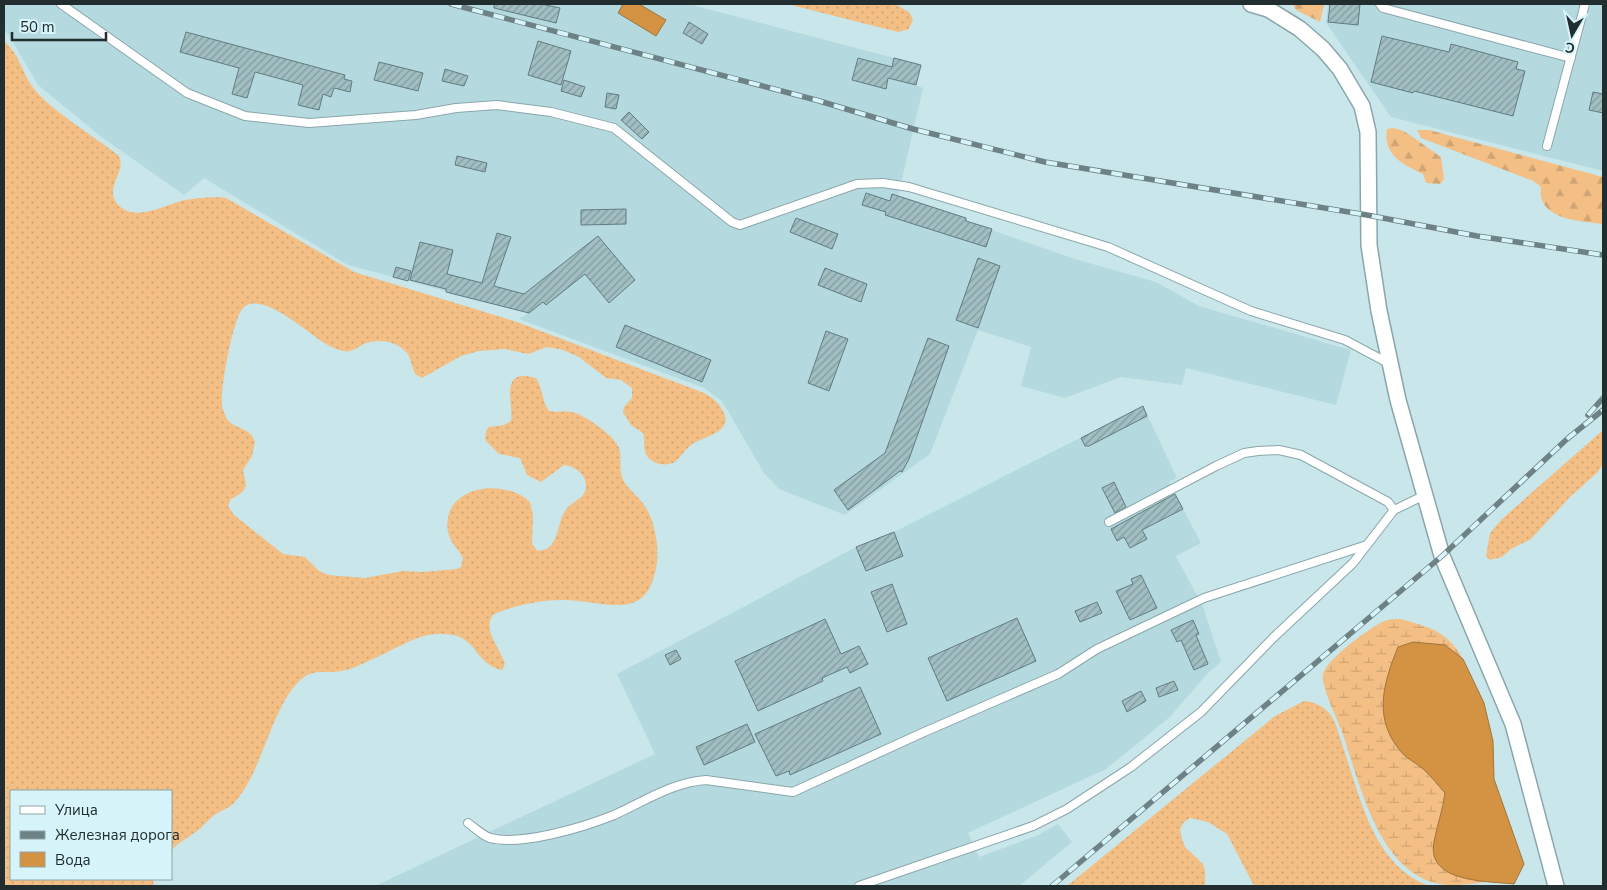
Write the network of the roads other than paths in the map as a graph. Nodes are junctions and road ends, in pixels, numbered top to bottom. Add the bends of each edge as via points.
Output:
1 (61, 4) edge
2 (1250, 4) edge
3 (1380, 4) edge
4 (1585, 4) edge
5 (1571, 58) junction
6 (1547, 146) dead end
7 (1390, 364) junction
8 (1425, 495) junction
9 (1394, 510) junction
10 (1109, 522) dead end
11 (1367, 545) junction
12 (468, 823) dead end
13 (859, 886) edge
14 (1556, 886) edge

1 - 7 lane via 187,93 245,116 309,123 497,105 578,118 614,128 725,217 740,224 857,184 884,183 909,187 1108,247 1251,311 1345,340
2 - 7 street via 1268,9 1300,29 1323,49 1340,69 1362,106 1368,132 1369,245 1378,312
3 - 5 lane via 1383,8
4 - 5 lane
5 - 6 lane
7 - 8 street
8 - 9 lane
8 - 14 street via 1442,556 1513,724
9 - 10 lane via 1388,502 1301,455 1279,450 1244,454
9 - 11 lane
11 - 12 lane via 1204,598 1097,649 1051,677 793,792 693,781 612,816 564,832 522,838 491,838
11 - 13 lane via 1353,563 1201,712 1131,767 1067,809 1033,826

